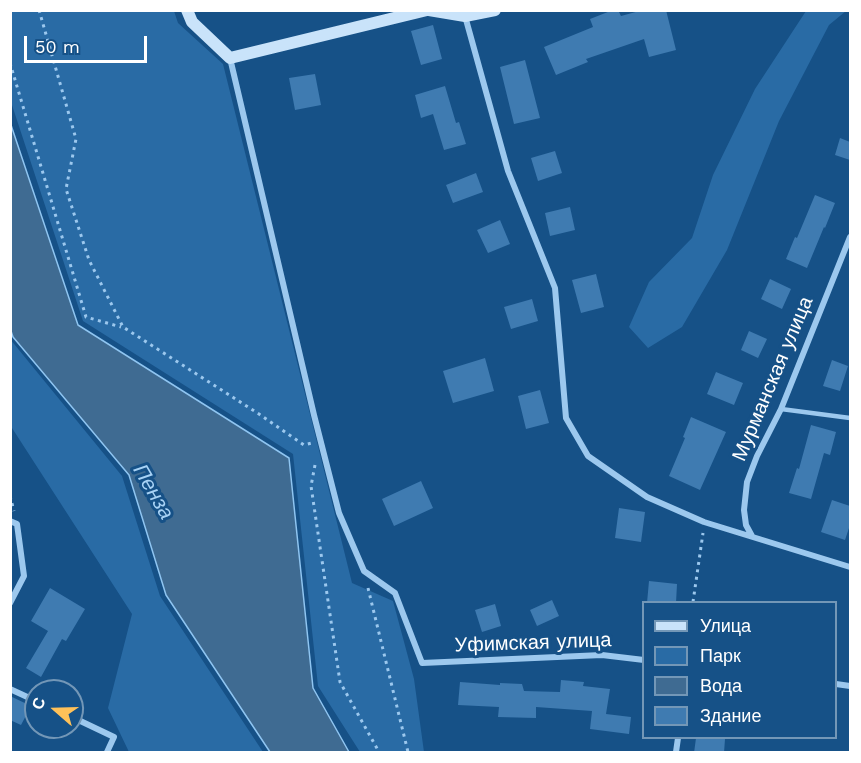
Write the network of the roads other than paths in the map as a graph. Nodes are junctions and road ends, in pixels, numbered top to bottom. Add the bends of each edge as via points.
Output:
1 (188, 10) edge
2 (428, 10) edge
3 (495, 10) edge
4 (465, 16) junction
5 (230, 58) junction
6 (850, 237) edge
7 (781, 409) junction
8 (850, 418) edge
9 (14, 523) edge
10 (752, 536) junction
11 (850, 567) edge
12 (10, 603) edge
13 (642, 660) edge
14 (10, 689) edge
15 (24, 695) edge
16 (84, 722) edge
17 (107, 753) edge

1 - 5 street via 192,22
2 - 4 street
2 - 5 street
3 - 4 street
4 - 10 street via 508,171 555,288 566,418 588,456 647,497 704,522
5 - 13 street, Уфимская улица via 339,513 364,571 395,593 422,663 602,655
6 - 7 street, Мурманская улица
7 - 8 lane
7 - 10 street, Мурманская улица via 747,482 744,510
9 - 12 street via 24,576
10 - 11 street
14 - 15 street
16 - 17 street via 114,736

